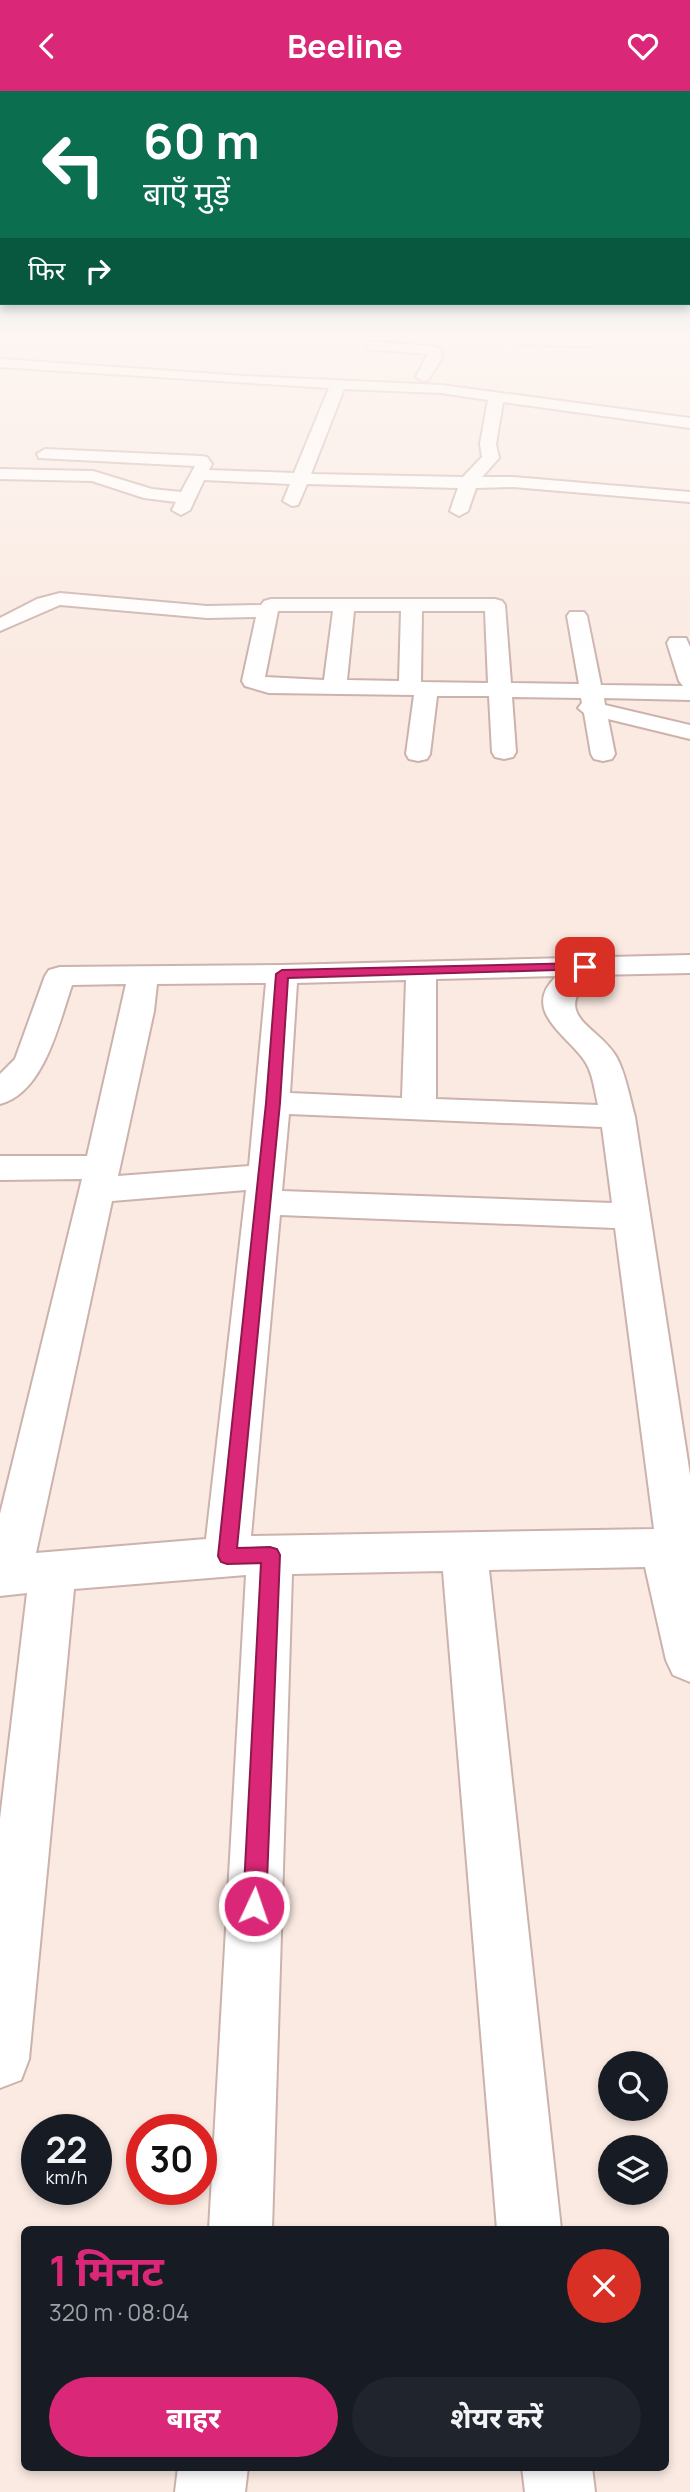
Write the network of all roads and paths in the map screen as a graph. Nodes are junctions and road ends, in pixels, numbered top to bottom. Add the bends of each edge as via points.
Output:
1 (319, 443) edge
2 (488, 443) edge
3 (361, 462) dead end
4 (413, 462) dead end
5 (0, 474) edge
6 (29, 474) junction
7 (198, 475) junction
8 (300, 479) junction
9 (356, 481) junction
10 (469, 481) junction
11 (409, 489) junction
12 (11, 493) dead end
13 (690, 497) edge
14 (291, 504) dead end
15 (459, 511) dead end
16 (344, 604) junction
17 (412, 604) junction
18 (268, 611) junction
19 (0, 612) edge
20 (28, 612) junction
21 (577, 616) dead end
22 (0, 625) edge
23 (678, 643) dead end
24 (690, 681) edge
25 (335, 687) junction
26 (418, 689) junction
27 (503, 690) junction
28 (690, 693) edge
29 (593, 700) junction
30 (690, 732) edge
31 (503, 752) dead end
32 (418, 754) dead end
33 (603, 754) dead end
34 (690, 964) edge
35 (585, 967) junction
36 (421, 971) junction
37 (143, 974) junction
38 (282, 974) junction
39 (0, 1094) edge
40 (273, 1103) junction
41 (419, 1109) junction
42 (618, 1117) junction
43 (0, 1168) edge
44 (99, 1179) junction
45 (263, 1190) junction
46 (632, 1216) junction
47 (677, 1546) edge
48 (464, 1551) junction
49 (249, 1555) junction
50 (20, 1575) edge
51 (690, 1660) edge
52 (0, 2059) edge
53 (240, 2226) edge
54 (529, 2226) edge
55 (213, 2471) edge
56 (557, 2471) edge
57 (210, 2492) edge
58 (560, 2492) edge

1 - 8 street
2 - 10 street via 491,458
3 - 9 street
4 - 11 street
5 - 6 street
6 - 7 street via 93,476 184,504
6 - 7 street via 49,447 192,460 204,464
6 - 12 street
7 - 8 street
8 - 9 street
8 - 14 street
9 - 11 street
10 - 11 street
10 - 13 street
10 - 15 street
16 - 17 street
16 - 18 street via 271,605
16 - 25 street
17 - 26 street
17 - 27 street via 495,605
18 - 20 street via 206,612 60,599
18 - 25 street via 253,681 269,686
19 - 20 street
20 - 22 street
21 - 29 street
23 - 24 street
25 - 26 street
26 - 27 street
26 - 32 street
27 - 29 street
27 - 31 street
28 - 29 street
29 - 30 street
29 - 33 street
34 - 35 street
35 - 36 street
35 - 42 street via 563,987 560,1004 565,1022 602,1060
36 - 38 street
36 - 41 street
37 - 38 street
37 - 39 street via 60,976 30,1062
37 - 44 street
38 - 40 street
40 - 41 street
40 - 45 street
41 - 42 street
42 - 46 street
43 - 44 street
44 - 45 street
44 - 50 street
45 - 46 street
45 - 49 street
46 - 47 street
47 - 48 street
47 - 51 street
48 - 49 street
48 - 54 street
49 - 50 street
49 - 53 street
50 - 52 street
55 - 57 street
56 - 58 street

